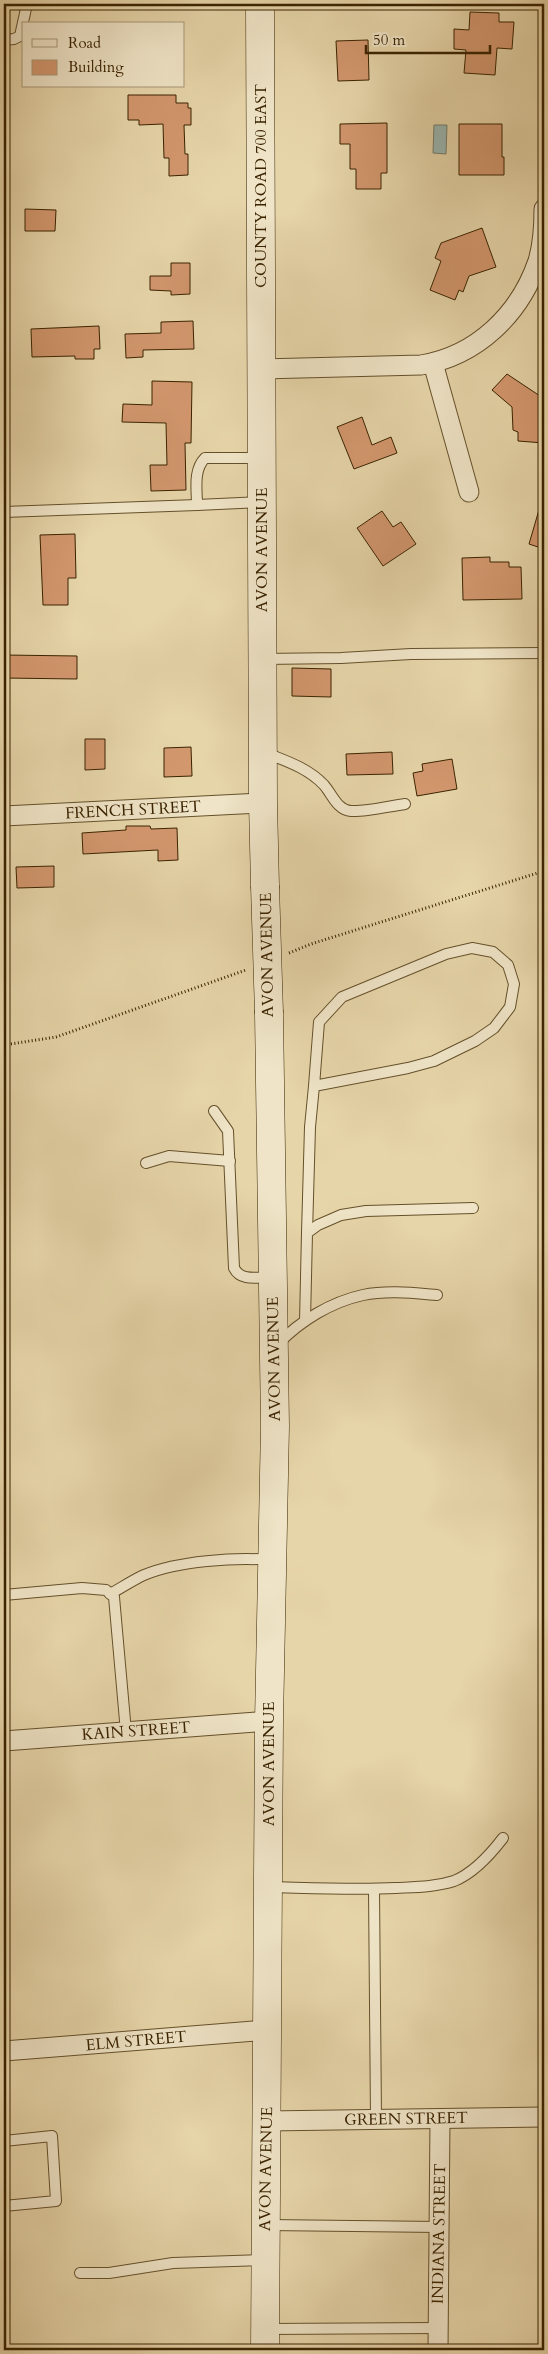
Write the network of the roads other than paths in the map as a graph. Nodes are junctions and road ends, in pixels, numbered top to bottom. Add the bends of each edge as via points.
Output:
1 (27, 4) edge
2 (260, 4) edge
3 (23, 22) edge
4 (22, 27) edge
5 (4, 40) edge
6 (544, 208) edge
7 (433, 363) junction
8 (261, 369) junction
9 (262, 458) junction
10 (469, 492) dead end
11 (262, 502) junction
12 (196, 505) junction
13 (4, 512) edge
14 (544, 653) edge
15 (262, 659) junction
16 (262, 752) junction
17 (262, 803) junction
18 (405, 804) dead end
19 (4, 816) edge
20 (314, 1086) junction
21 (214, 1111) dead end
22 (230, 1161) junction
23 (146, 1163) dead end
24 (472, 1208) dead end
25 (307, 1233) junction
26 (273, 1277) junction
27 (437, 1295) dead end
28 (306, 1321) junction
29 (274, 1348) junction
30 (272, 1560) junction
31 (110, 1594) junction
32 (4, 1595) edge
33 (269, 1721) junction
34 (126, 1732) junction
35 (4, 1741) edge
36 (502, 1838) dead end
37 (268, 1888) junction
38 (374, 1889) junction
39 (267, 2030) junction
40 (4, 2051) edge
41 (544, 2117) edge
42 (440, 2118) junction
43 (376, 2119) junction
44 (267, 2121) junction
45 (4, 2141) edge
46 (4, 2206) edge
47 (266, 2225) junction
48 (439, 2227) junction
49 (266, 2260) junction
50 (80, 2273) dead end
51 (438, 2328) junction
52 (265, 2340) edge
53 (438, 2350) edge

1 - 3 lane
2 - 8 main road, COUNTY ROAD 700 EAST
4 - 5 lane via 20,36
6 - 7 street via 538,261 516,305 489,335 467,349
7 - 8 street
7 - 10 street
8 - 9 main road, AVON AVENUE
9 - 11 main road, AVON AVENUE
9 - 12 lane via 205,458 197,471
11 - 12 lane
11 - 15 main road, AVON AVENUE
12 - 13 lane
14 - 15 lane
15 - 16 main road, AVON AVENUE
16 - 17 main road, AVON AVENUE
16 - 18 lane via 310,774 324,785 341,808 350,811
17 - 19 street, FRENCH STREET
17 - 26 main road, AVON AVENUE, bridge
20 - 20 lane via 319,1022 342,997 446,954 472,948 493,952 508,965 514,984 510,1007 494,1028 475,1041 434,1061
20 - 25 lane
21 - 22 lane via 228,1131
22 - 23 lane via 169,1156
22 - 26 lane via 234,1268 242,1277
24 - 25 lane via 366,1211 340,1215
25 - 28 lane
26 - 29 main road, AVON AVENUE
27 - 28 lane via 402,1292 364,1294 340,1302
28 - 29 lane via 290,1331
29 - 30 main road, AVON AVENUE
30 - 31 lane via 242,1558 159,1571
30 - 33 main road, AVON AVENUE
31 - 32 lane via 106,1590 82,1588
31 - 34 lane via 114,1598
33 - 34 street, KAIN STREET
33 - 37 main road, AVON AVENUE
34 - 35 street, KAIN STREET
36 - 38 lane via 484,1860 454,1881 428,1887
37 - 38 lane
37 - 39 main road, AVON AVENUE
38 - 43 lane
39 - 40 street, ELM STREET
39 - 44 main road, AVON AVENUE
41 - 42 street, GREEN STREET
42 - 43 street, GREEN STREET
42 - 48 street, INDIANA STREET
43 - 44 street, GREEN STREET
44 - 47 main road, AVON AVENUE
45 - 46 lane via 52,2136 56,2201
47 - 48 lane
47 - 49 main road, AVON AVENUE
48 - 51 street, INDIANA STREET
49 - 50 lane via 173,2263 109,2273
49 - 52 main road, AVON AVENUE
51 - 52 lane
51 - 53 street, INDIANA STREET

